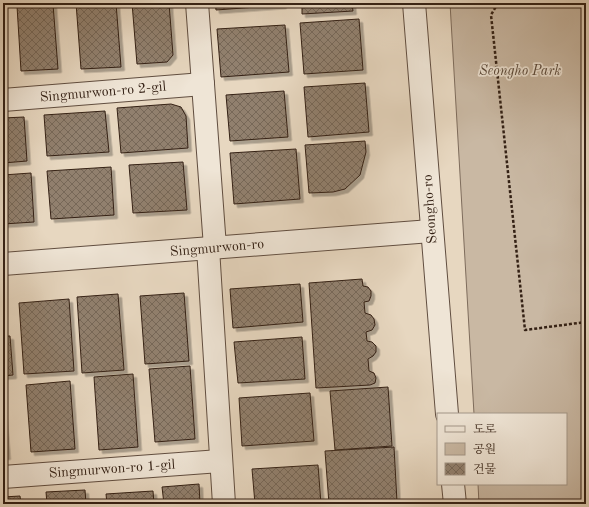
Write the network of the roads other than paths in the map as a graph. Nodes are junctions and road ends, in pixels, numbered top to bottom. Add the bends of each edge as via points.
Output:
1 (197, 3) edge
2 (414, 3) edge
3 (203, 84) junction
4 (3, 100) edge
5 (431, 231) junction
6 (212, 248) junction
7 (3, 264) edge
8 (447, 413) edge
9 (220, 461) junction
10 (3, 477) edge
11 (453, 485) edge
12 (224, 504) edge
13 (455, 504) edge

1 - 3 street
2 - 5 street, Seongho-ro
3 - 4 street, Singmurwon-ro 2-gil
3 - 6 street
5 - 6 street, Singmurwon-ro
5 - 8 street, Seongho-ro
6 - 7 street, Singmurwon-ro
6 - 9 street
9 - 10 street, Singmurwon-ro 1-gil
9 - 12 street
11 - 13 street

